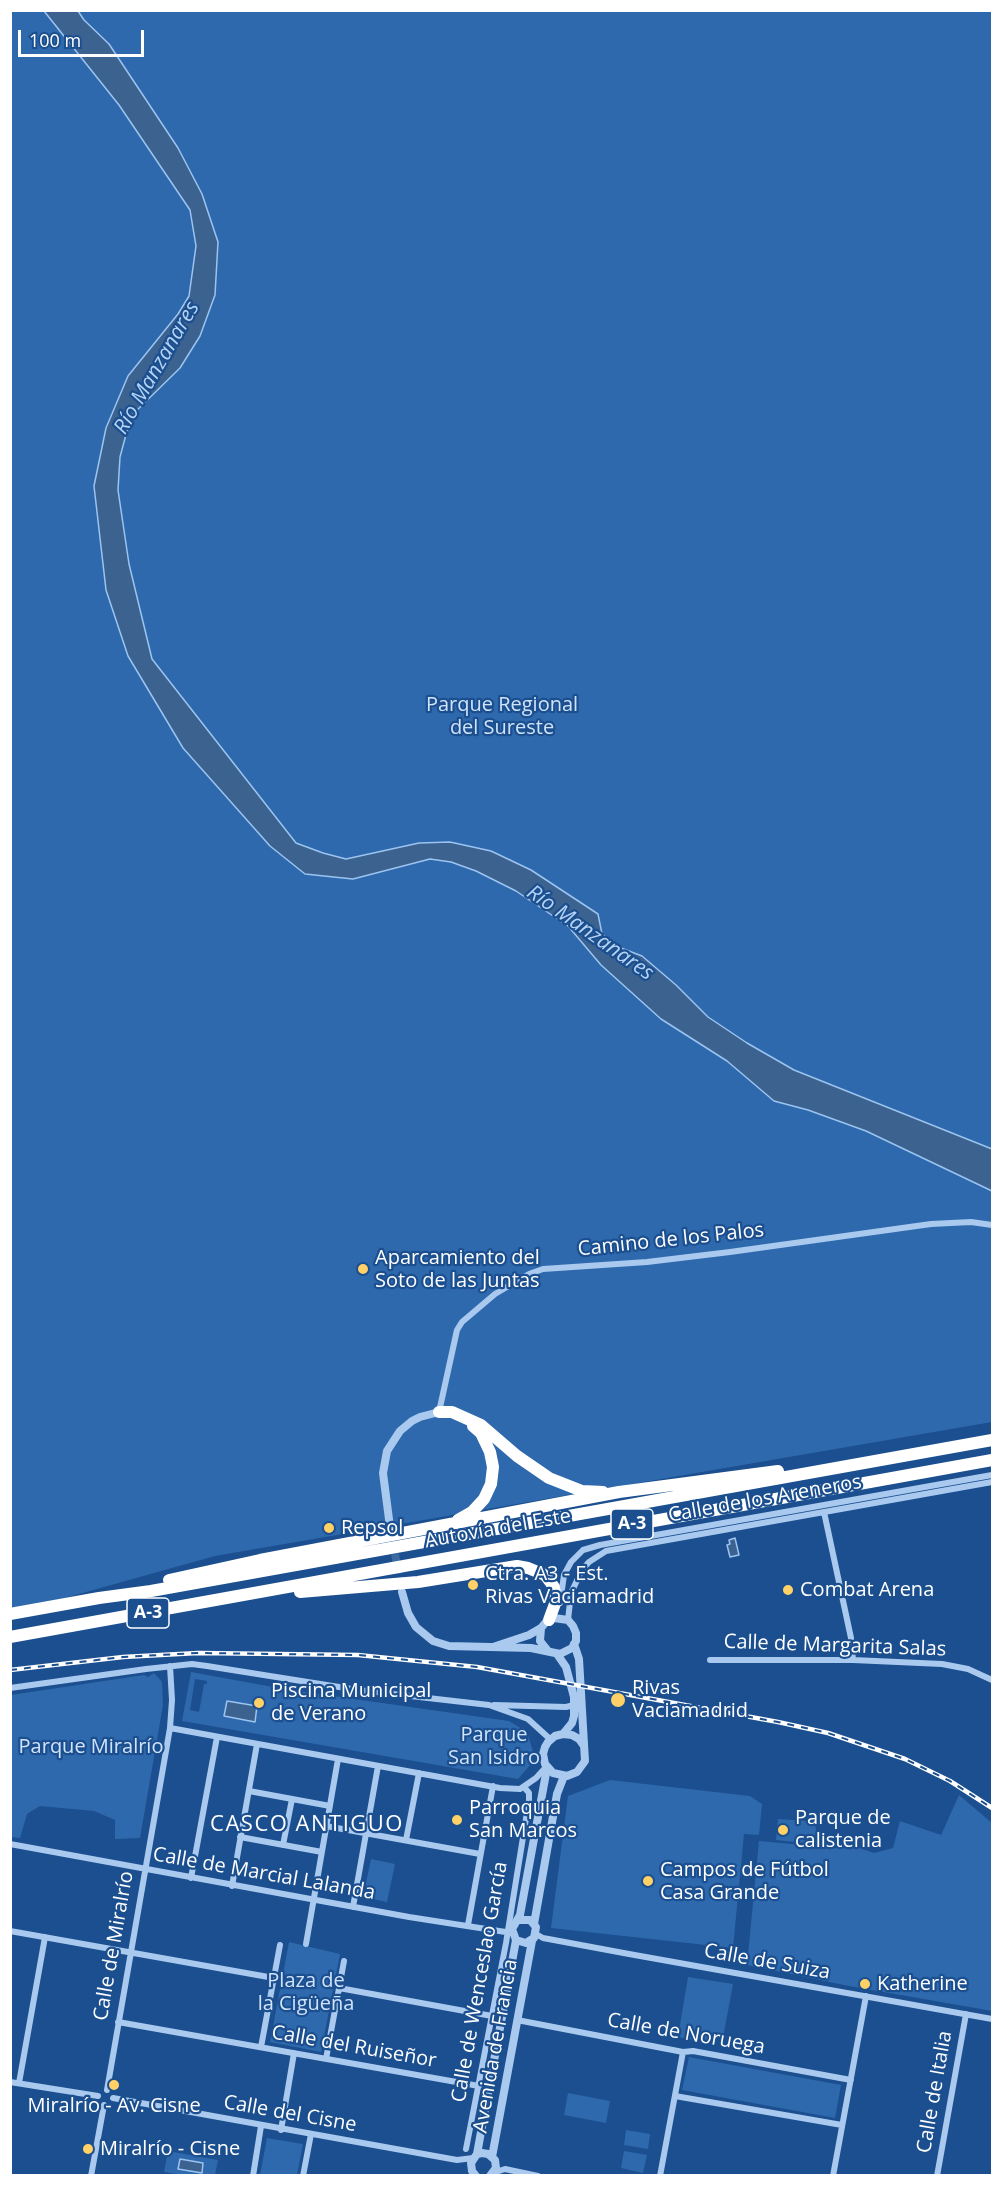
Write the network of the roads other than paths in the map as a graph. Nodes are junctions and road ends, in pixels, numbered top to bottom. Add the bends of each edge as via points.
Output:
1 (993, 1225) edge
2 (439, 1412) junction
3 (993, 1440) edge
4 (993, 1460) edge
5 (806, 1473) junction
6 (993, 1475) edge
7 (993, 1482) edge
8 (619, 1492) junction
9 (824, 1512) junction
10 (390, 1527) dead end
11 (438, 1527) junction
12 (272, 1591) junction
13 (402, 1592) tunnel mouth
14 (99, 1598) junction
15 (10, 1614) edge
16 (568, 1620) junction
17 (549, 1622) junction
18 (10, 1637) edge
19 (574, 1644) junction
20 (493, 1647) junction
21 (548, 1651) junction
22 (557, 1654) junction
23 (710, 1660) dead end
24 (853, 1660) junction
25 (170, 1666) junction
26 (993, 1680) edge
27 (10, 1688) edge
28 (489, 1705) junction
29 (574, 1705) junction
30 (170, 1728) junction
31 (563, 1734) junction
32 (217, 1737) junction
33 (550, 1739) junction
34 (258, 1744) junction
35 (584, 1746) junction
36 (338, 1759) junction
37 (378, 1766) junction
38 (547, 1767) junction
39 (419, 1773) junction
40 (564, 1776) junction
41 (494, 1786) junction
42 (524, 1787) junction
43 (249, 1791) junction
44 (292, 1799) junction
45 (330, 1806) junction
46 (326, 1826) junction
47 (366, 1832) junction
48 (240, 1837) junction
49 (406, 1840) junction
50 (10, 1844) edge
51 (283, 1845) junction
52 (322, 1852) junction
53 (480, 1854) junction
54 (145, 1869) junction
55 (191, 1878) junction
56 (232, 1886) junction
57 (314, 1900) junction
58 (353, 1907) junction
59 (519, 1920) junction
60 (534, 1924) junction
61 (468, 1925) junction
62 (10, 1931) edge
63 (512, 1935) junction
64 (45, 1937) junction
65 (534, 1938) junction
66 (306, 1944) dead end
67 (280, 1945) dead end
68 (130, 1952) junction
69 (344, 1961) dead end
70 (274, 1978) junction
71 (339, 1988) junction
72 (866, 1996) junction
73 (966, 2014) junction
74 (492, 2016) junction
75 (993, 2019) edge
76 (517, 2020) junction
77 (118, 2022) junction
78 (261, 2047) junction
79 (682, 2052) junction
80 (294, 2053) junction
81 (326, 2059) junction
82 (851, 2080) junction
83 (10, 2082) edge
84 (19, 2083) junction
85 (479, 2086) junction
86 (107, 2090) junction
87 (675, 2096) junction
88 (98, 2097) junction
89 (113, 2098) junction
90 (104, 2105) junction
91 (261, 2126) junction
92 (842, 2126) junction
93 (281, 2130) junction
94 (311, 2134) junction
95 (466, 2149) dead end
96 (494, 2159) junction
97 (474, 2167) edge
98 (505, 2169) junction
99 (492, 2174) edge
100 (91, 2175) edge
101 (253, 2175) edge
102 (303, 2175) edge
103 (538, 2175) edge
104 (660, 2175) edge
105 (833, 2175) edge
106 (937, 2175) edge

1 - 2 street, Camino de los Palos via 931,1224 647,1262 543,1269 495,1294 462,1322
2 - 8 highway via 452,1412 481,1425 549,1478 582,1491
2 - 10 street via 412,1421 387,1451 383,1473
2 - 11 highway via 468,1422 481,1433 493,1467 484,1499 462,1518
3 - 5 highway, Autovía del Este / A-3
4 - 12 highway, Autovía del Este / A-3
5 - 8 highway via 785,1470
5 - 14 highway, Autovía del Este / A-3
6 - 17 street, Calle de los Areneros via 584,1550 564,1575 560,1604
7 - 9 street, Calle de los Areneros
8 - 11 highway
9 - 16 street, Calle de los Areneros via 606,1551 582,1570 572,1593
9 - 24 street
11 - 14 highway via 260,1560 115,1591
12 - 17 highway via 292,1593 418,1582 517,1566 545,1575 554,1587 556,1601
12 - 18 highway, Autovía del Este / A-3
13 - 20 street via 411,1620 433,1641 458,1647
14 - 15 highway, Autovía del Este / A-3
16 - 17 street
16 - 19 street via 576,1631
17 - 20 street via 529,1635
17 - 21 street via 540,1639
19 - 22 street
19 - 35 street via 579,1659
20 - 21 street
21 - 22 street
22 - 29 street via 569,1676
23 - 24 street, Calle de Margarita Salas
24 - 26 street, Calle de Margarita Salas via 942,1664 968,1668
25 - 27 street
25 - 28 street via 192,1664 358,1690
25 - 30 street, Calle de Miralrío
28 - 29 street
28 - 33 street via 528,1719
29 - 31 street via 572,1723
30 - 32 street
30 - 54 street, Calle de Miralrío
31 - 33 street
31 - 35 street via 576,1737
32 - 34 street
32 - 55 street
33 - 38 street via 543,1754
34 - 36 street
34 - 43 street
35 - 40 street via 582,1767
36 - 37 street
36 - 45 street
37 - 39 street
37 - 47 street
38 - 40 street
38 - 42 street
38 - 59 street, Avenida de Francia
39 - 41 street
39 - 49 street
40 - 60 street, Avenida de Francia
41 - 42 street
41 - 53 street
42 - 63 street, Calle de Wenceslao García via 530,1796
43 - 44 street
43 - 48 street
44 - 45 street
44 - 51 street
45 - 46 street
46 - 47 street
46 - 52 street
47 - 49 street
47 - 58 street
48 - 51 street
48 - 56 street
49 - 53 street
50 - 54 street, Calle de Marcial Lalanda
51 - 52 street
52 - 57 street
53 - 61 street
54 - 55 street, Calle de Marcial Lalanda
54 - 68 street, Calle de Miralrío
55 - 56 street, Calle de Marcial Lalanda
56 - 57 street, Calle de Marcial Lalanda
57 - 58 street, Calle de Marcial Lalanda
57 - 66 street
58 - 61 street, Calle de Marcial Lalanda
59 - 60 street via 525,1918
59 - 63 street, Avenida de Francia via 513,1925
60 - 65 street, Avenida de Francia
61 - 63 street, Calle de Marcial Lalanda
62 - 64 street
63 - 65 street, Avenida de Francia via 521,1943
63 - 74 street, Calle de Wenceslao García
63 - 97 street, Avenida de Francia
64 - 68 street
64 - 84 street
65 - 72 street, Calle de Suiza
65 - 76 street, Avenida de Francia
67 - 70 street
68 - 70 street
68 - 77 street, Calle de Miralrío
69 - 71 street
70 - 78 street
71 - 74 street
71 - 81 street
72 - 73 street, Calle de Suiza
72 - 82 street
73 - 75 street, Calle de Suiza
73 - 106 street, Calle de Italia
74 - 85 street, Calle de Wenceslao García
76 - 79 street, Calle de Noruega
76 - 96 street, Avenida de Francia
77 - 78 street, Calle del Ruiseñor
77 - 86 street, Calle de Miralrío
78 - 80 street, Calle del Ruiseñor
79 - 82 street, Calle de Noruega
79 - 87 street
80 - 81 street, Calle del Ruiseñor
80 - 93 street
81 - 85 street, Calle del Ruiseñor
82 - 92 street
83 - 84 street
84 - 88 street
85 - 95 street, Calle de Wenceslao García
86 - 88 street
86 - 89 street
87 - 92 street
87 - 104 street
88 - 90 street
89 - 90 street
89 - 91 street, Calle del Cisne
90 - 100 street
91 - 93 street, Calle del Cisne
91 - 101 street
92 - 105 street
93 - 94 street, Calle del Cisne
94 - 97 street, Calle del Cisne via 461,2161
94 - 102 street
96 - 97 street via 488,2154
96 - 98 street
96 - 99 street, Avenida de Francia
98 - 99 street
98 - 103 street

